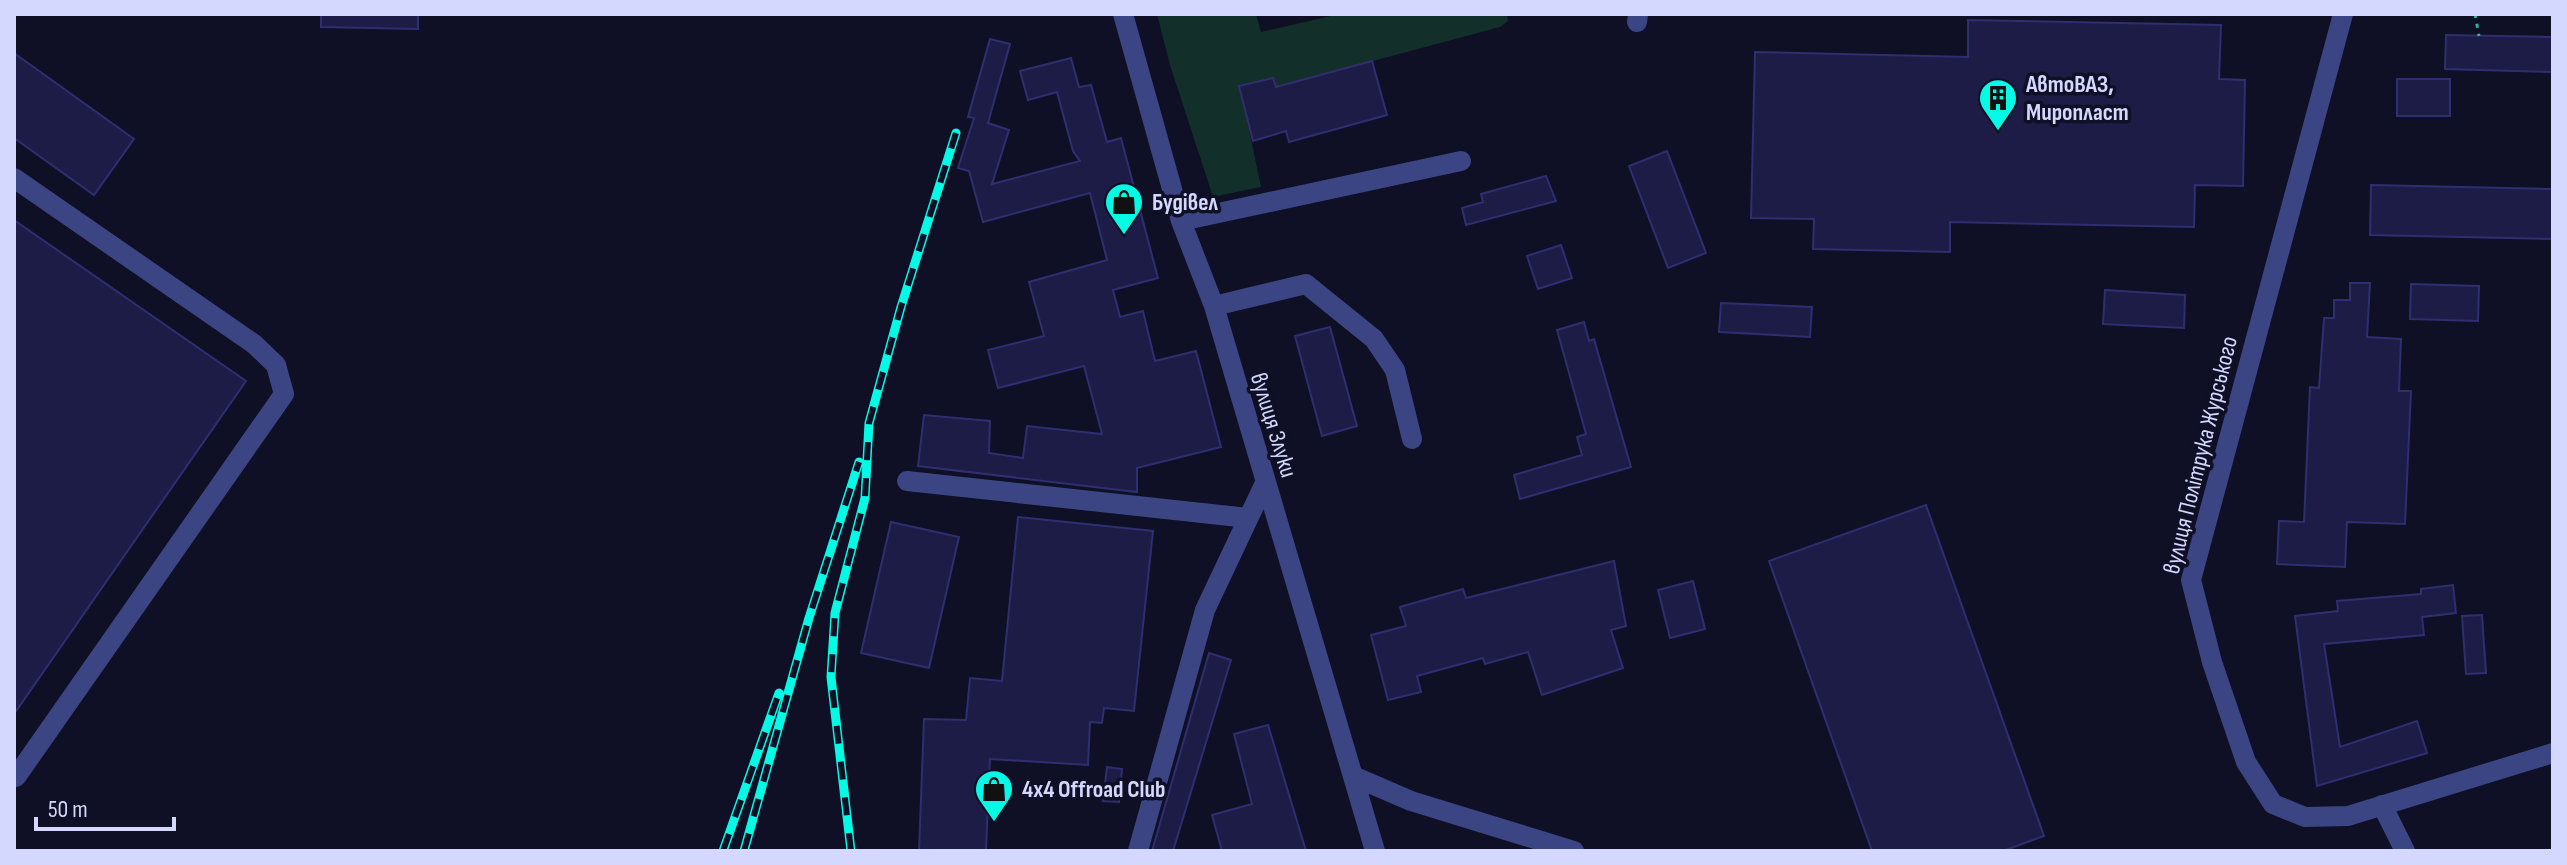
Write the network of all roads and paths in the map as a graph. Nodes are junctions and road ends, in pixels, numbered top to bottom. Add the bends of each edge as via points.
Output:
1 (1123, 14) edge
2 (2343, 14) edge
3 (2475, 14) edge
4 (2479, 36) dead end
5 (1461, 161) dead end
6 (14, 178) edge
7 (1181, 221) junction
8 (1214, 306) junction
9 (1412, 439) dead end
10 (907, 481) dead end
11 (1265, 483) junction
12 (1248, 518) junction
13 (2553, 753) edge
14 (1353, 776) junction
15 (16, 777) edge
16 (2382, 805) junction
17 (1138, 851) edge
18 (1375, 851) edge
19 (1574, 851) edge
20 (2405, 851) edge

1 - 7 street, вулиця Злуки
2 - 16 street, вулиця Політрука Журського via 2191,580 2246,762 2273,804 2305,817 2348,816
3 - 4 path
5 - 7 street
6 - 15 street via 254,344 276,365 284,394
7 - 8 street, вулиця Злуки
8 - 9 street via 1306,284 1374,339 1395,370
8 - 11 street, вулиця Злуки
10 - 12 street
11 - 12 street
11 - 14 street, вулиця Злуки
12 - 17 street via 1205,610
13 - 16 street, вулиця Політрука Журського
14 - 18 street, вулиця Злуки
14 - 19 street via 1411,801
16 - 20 street

